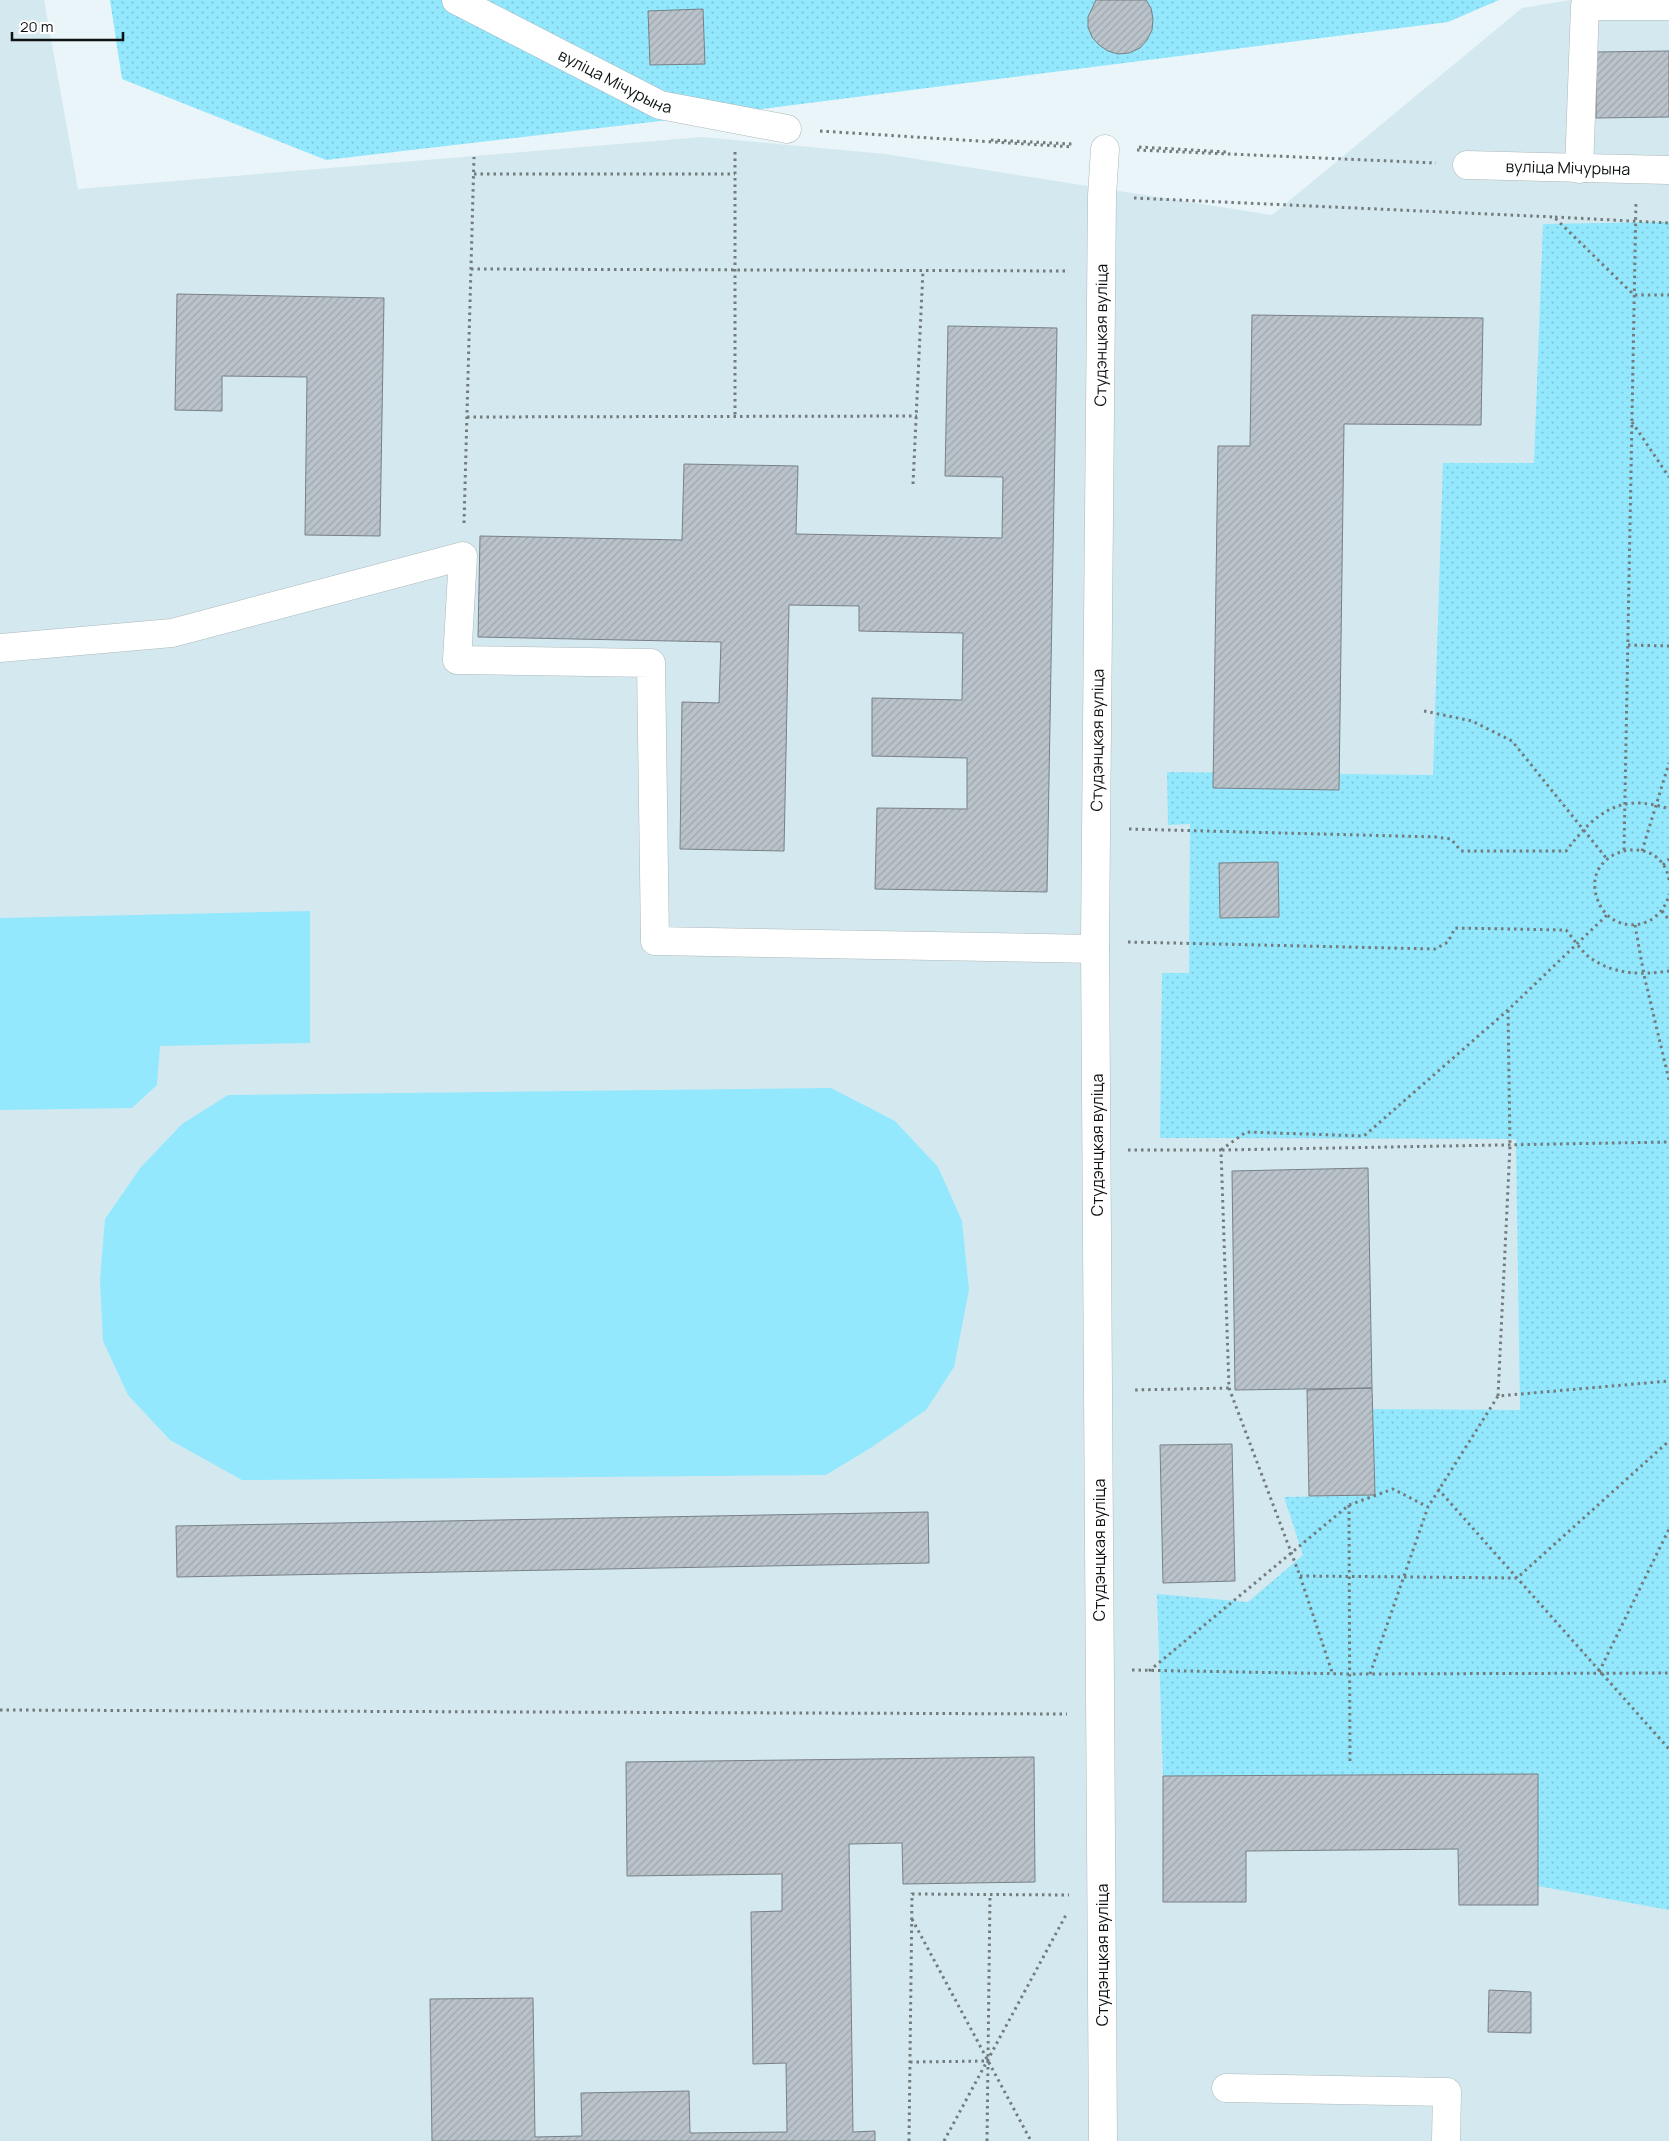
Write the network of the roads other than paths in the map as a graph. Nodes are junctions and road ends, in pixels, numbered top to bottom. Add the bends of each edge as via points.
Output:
1 (456, 0) edge
2 (1669, 6) edge
3 (787, 129) dead end
4 (1105, 149) dead end
5 (1467, 164) dead end
6 (1579, 169) junction
7 (1669, 170) edge
8 (0, 648) edge
9 (1095, 945) junction
10 (1226, 2088) dead end
11 (1103, 2141) edge
12 (1446, 2141) edge

1 - 3 street, вуліца Мічурына via 660,105
2 - 6 street via 1585,6
4 - 9 street, Студэнцкая вуліца
5 - 6 street, вуліца Мічурына
6 - 7 street, вуліца Мічурына
8 - 9 street via 172,634 463,556 457,660 651,663 654,941
9 - 11 street, Студэнцкая вуліца
10 - 12 street via 1447,2092

